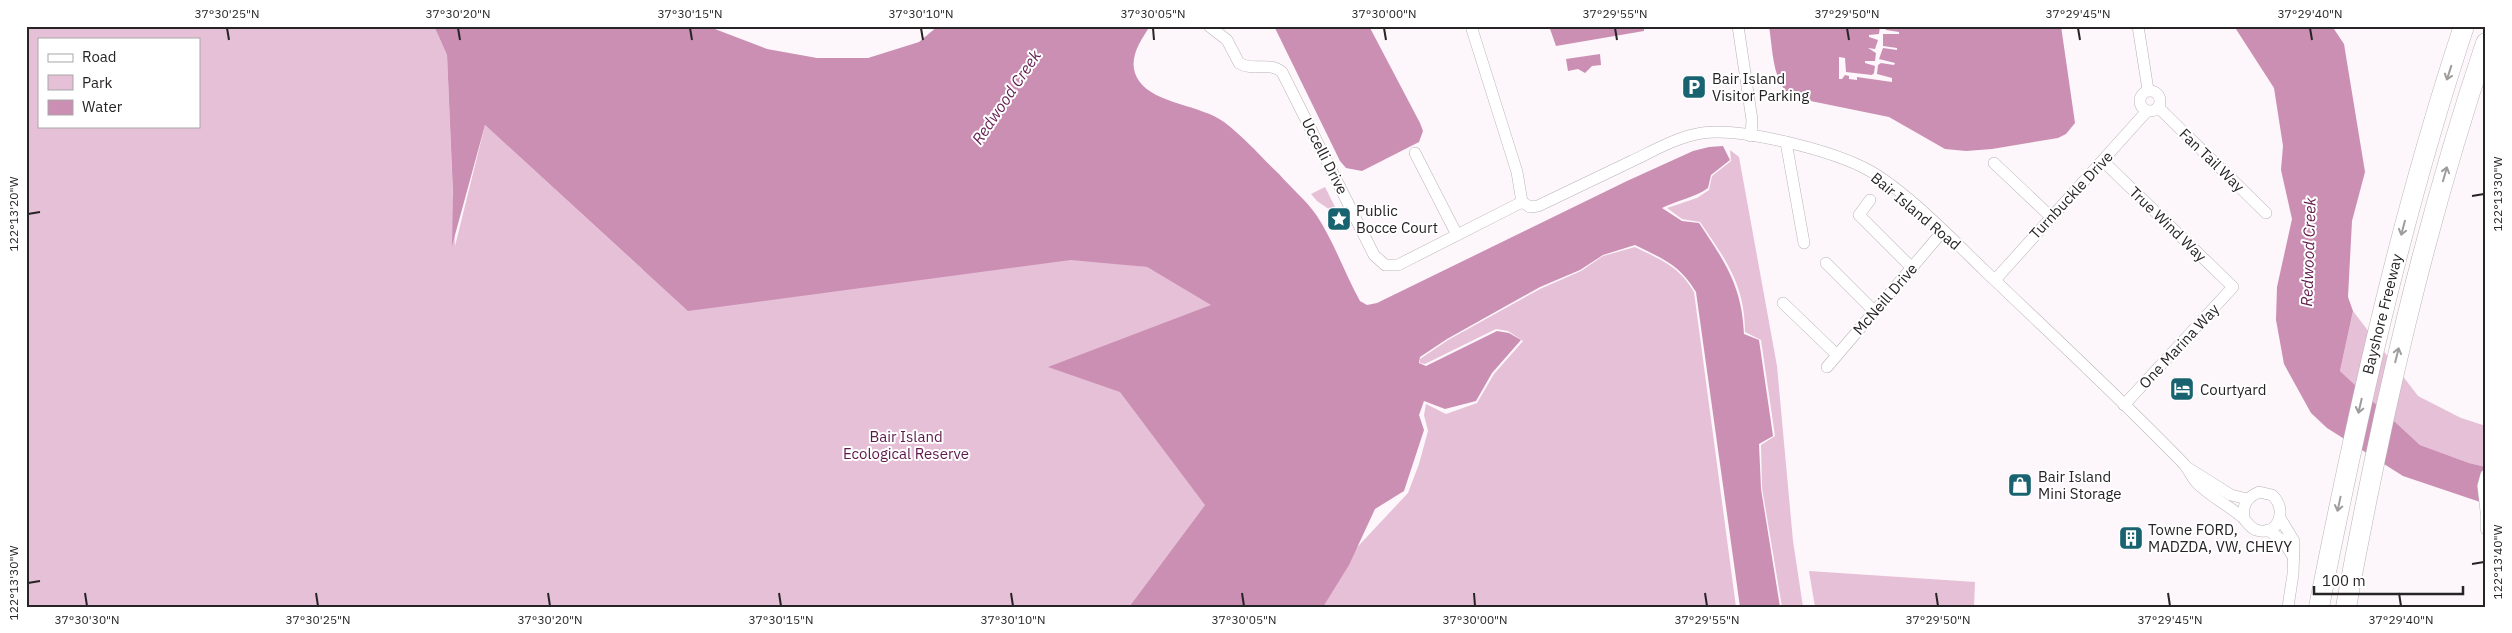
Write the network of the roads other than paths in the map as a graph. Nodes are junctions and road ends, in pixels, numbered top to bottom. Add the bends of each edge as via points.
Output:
1 (1209, 26) edge
2 (1471, 26) edge
3 (1738, 26) edge
4 (2138, 26) edge
5 (2464, 26) edge
6 (2486, 43) edge
7 (2148, 90) junction
8 (2153, 109) junction
9 (1751, 136) junction
10 (1786, 142) junction
11 (1415, 153) dead end
12 (2102, 161) junction
13 (1994, 163) dead end
14 (1870, 200) dead end
15 (1522, 202) junction
16 (2266, 212) dead end
17 (2051, 217) junction
18 (1943, 231) junction
19 (1457, 235) junction
20 (1804, 242) dead end
21 (1826, 263) dead end
22 (1912, 268) junction
23 (1994, 280) junction
24 (2233, 286) joint
25 (1783, 303) dead end
26 (1874, 311) junction
27 (1837, 355) junction
28 (1827, 367) dead end
29 (2124, 405) junction
30 (2186, 467) junction
31 (2486, 476) edge
32 (2247, 499) junction
33 (2486, 510) edge
34 (2244, 518) junction
35 (2280, 518) junction
36 (2486, 529) edge
37 (2268, 530) junction
38 (2294, 558) junction
39 (2288, 607) edge
40 (2319, 607) edge
41 (2346, 607) edge

1 - 19 street, Uccelli Drive via 1227,40 1239,63 1251,68 1271,66 1282,72 1380,262 1398,265
2 - 15 street via 1517,172
3 - 9 street via 1752,120
4 - 7 street
5 -> 40 highway, Bayshore Freeway via 2387,291
41 -> 6 highway, Bayshore Freeway via 2371,471 2410,306 2448,164
7 - 8 street, Fan Tail Way via 2158,95
7 - 8 street via 2139,98 2141,106
8 - 12 street, Turnbuckle Drive
8 - 16 street, Fan Tail Way
9 - 10 street, Bair Island Road
9 - 15 street, Bair Island Road via 1712,132 1685,136 1538,206 1530,207
10 - 18 street, Bair Island Road via 1839,157 1871,172
10 - 20 street
11 - 19 street
12 - 17 street, Turnbuckle Drive
12 - 24 street, True Wind Way
13 - 17 street
14 - 22 street via 1856,219
15 - 19 street, Uccelli Drive
17 - 23 street, Turnbuckle Drive
18 - 22 street, McNeill Drive
18 - 23 street, Bair Island Road
21 - 26 street
22 - 26 street, McNeill Drive
23 - 29 street, Bair Island Road
24 - 29 street, One Marina Way
25 - 27 street
26 - 27 street, McNeill Drive
27 - 28 street, McNeill Drive
29 - 30 street, Bair Island Road
30 - 32 street, Bair Island Road via 2231,496
30 - 34 street, Bair Island Road via 2196,482
31 - 33 street via 2483,486
32 - 34 street
32 - 35 street via 2259,492 2272,495 2280,506
33 - 36 street
34 - 37 street via 2252,528
35 - 37 street via 2276,526
35 - 38 street via 2294,541
37 - 38 street via 2283,541
38 - 39 street

